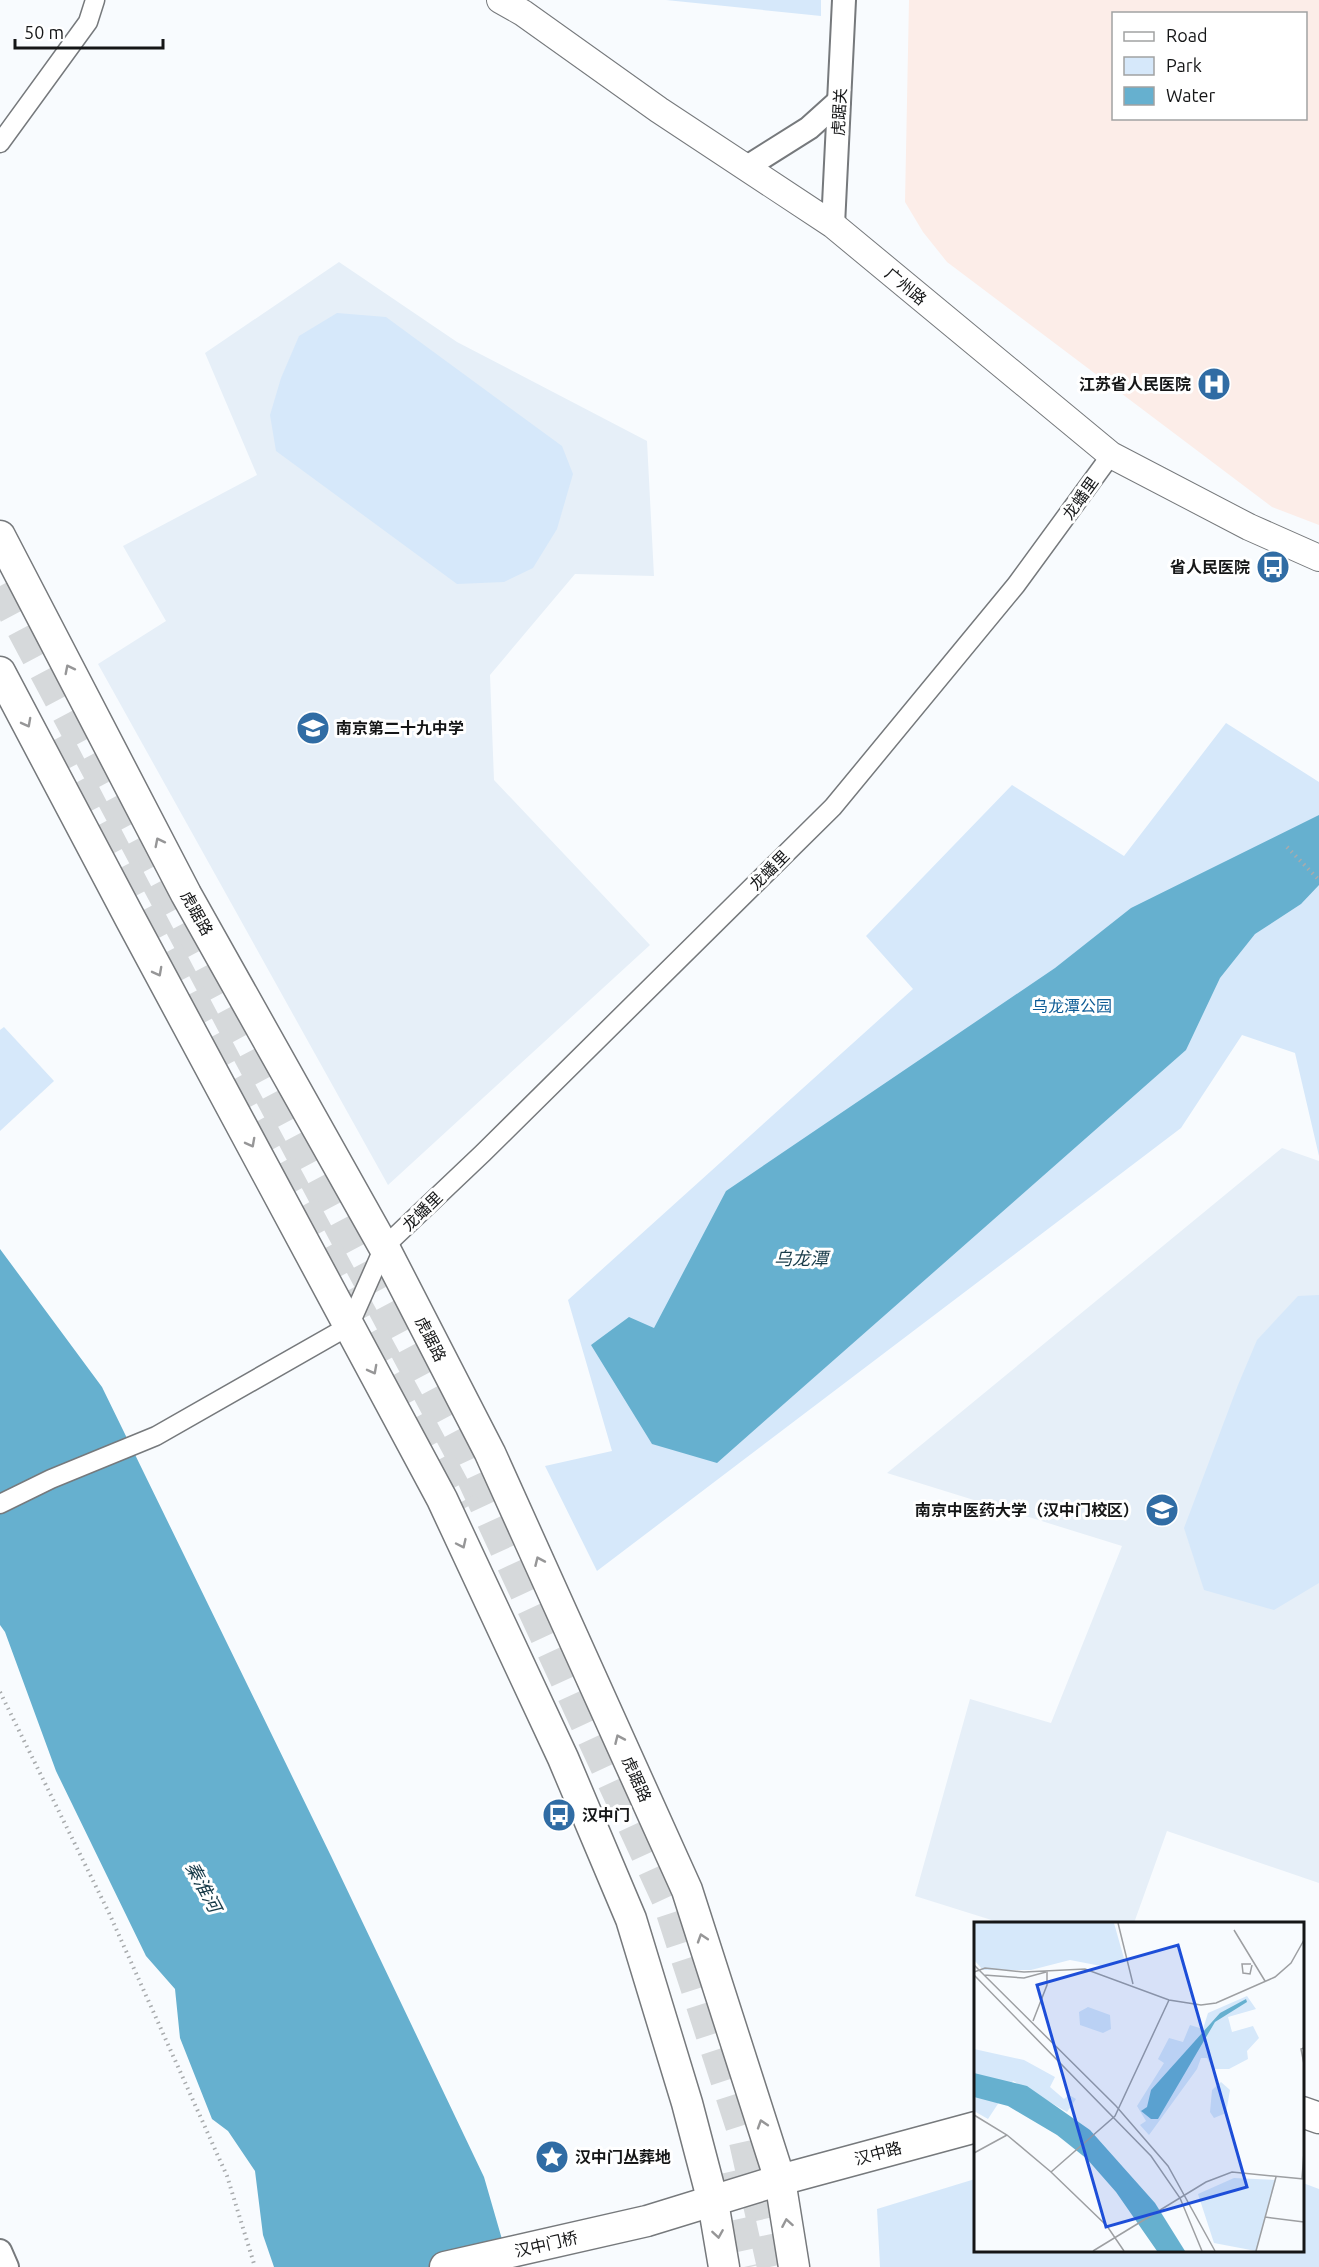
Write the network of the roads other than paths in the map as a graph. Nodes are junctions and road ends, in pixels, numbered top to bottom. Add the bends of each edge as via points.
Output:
1 (95, 0) edge
2 (500, 0) edge
3 (844, 0) edge
4 (839, 101) junction
5 (0, 143) edge
6 (747, 167) junction
7 (833, 225) junction
8 (1111, 455) junction
9 (0, 536) edge
10 (1319, 558) edge
11 (0, 672) edge
12 (384, 1247) junction
13 (350, 1326) junction
14 (0, 1504) edge
15 (1304, 2113) edge
16 (1319, 2118) edge
17 (974, 2127) edge
18 (780, 2180) junction
19 (713, 2202) junction
20 (0, 2251) edge
21 (7, 2267) edge
22 (445, 2267) edge
23 (724, 2267) edge
24 (794, 2267) edge

1 - 5 street via 88,22
2 - 6 main road, 广州路
3 - 4 street, 虎踞关
4 - 6 street via 809,128
4 - 7 street, 虎踞关
6 - 7 main road, 广州路
7 - 8 main road, 广州路
8 - 10 main road, 广州路 via 1249,527
8 - 12 street, 龙蟠里 via 1016,585 833,807
12 -> 9 main road, 虎踞路 via 186,894
11 -> 13 main road
12 - 13 street
18 -> 12 main road, 虎踞路 via 687,1890 490,1454
13 - 14 street via 156,1436
13 -> 19 main road via 446,1508 563,1758 631,1919
15 - 16 main road
17 - 18 main road, 汉中路
18 - 19 main road, 汉中路
24 -> 18 main road, 虎踞路
19 - 22 main road, 汉中门桥
19 -> 23 main road
20 - 21 street

